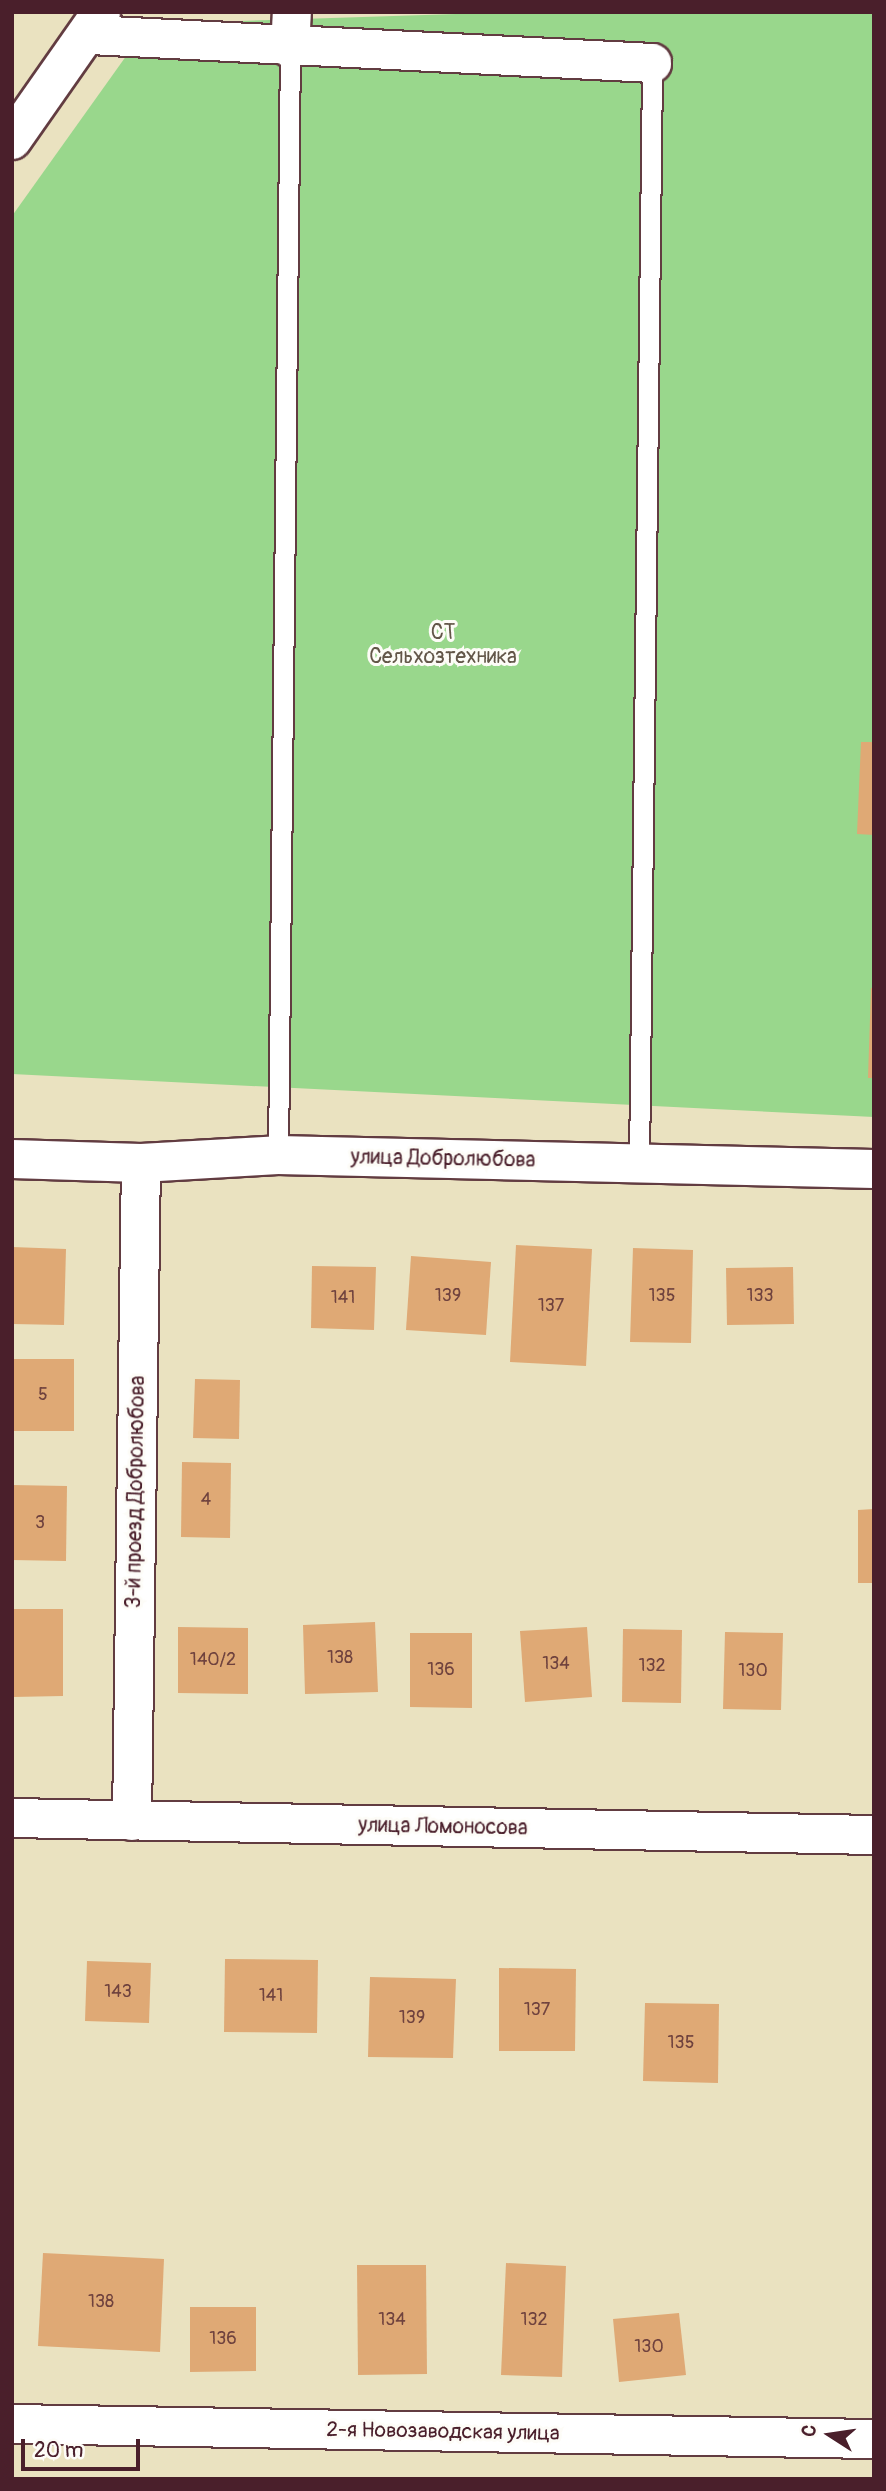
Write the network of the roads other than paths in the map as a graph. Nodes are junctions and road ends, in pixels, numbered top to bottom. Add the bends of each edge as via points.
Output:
1 (96, 24) edge
2 (291, 30) edge
3 (652, 63) joint
4 (12, 140) edge
5 (278, 1156) junction
6 (12, 1159) edge
7 (141, 1163) junction
8 (639, 1164) junction
9 (874, 1169) edge
10 (12, 1818) edge
11 (132, 1821) junction
12 (874, 1835) edge
13 (12, 2424) edge
14 (874, 2439) edge

1 - 2 street
1 - 4 street
2 - 3 street
2 - 5 lane
3 - 8 lane
5 - 7 street, улица Добролюбова
5 - 8 street, улица Добролюбова
6 - 7 street, улица Добролюбова
7 - 11 street, 3-й проезд Добролюбова
8 - 9 street, улица Добролюбова
10 - 11 street, улица Ломоносова
11 - 12 street, улица Ломоносова
13 - 14 street, 2-я Новозаводская улица

